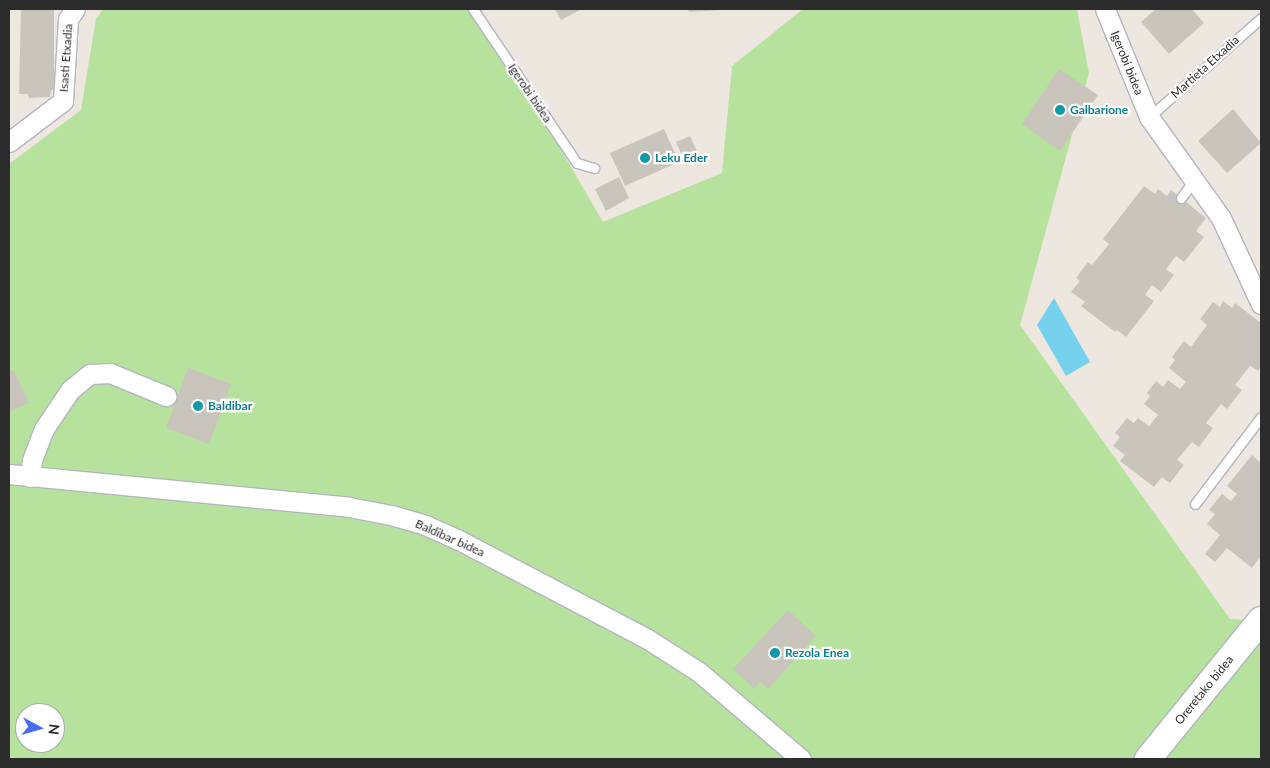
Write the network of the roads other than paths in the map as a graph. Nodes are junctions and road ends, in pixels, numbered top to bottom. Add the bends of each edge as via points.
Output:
1 (75, 9) edge
2 (473, 9) edge
3 (1105, 9) edge
4 (1261, 18) edge
5 (1149, 117) junction
6 (9, 142) edge
7 (594, 168) dead end
8 (1194, 180) junction
9 (1181, 198) dead end
10 (1258, 306) edge
11 (166, 396) dead end
12 (1261, 417) edge
13 (9, 474) edge
14 (30, 477) junction
15 (1195, 504) dead end
16 (1261, 620) edge
17 (801, 759) edge
18 (1148, 759) edge

1 - 6 street, Isasti Etxadia via 68,19 63,102
2 - 7 lane, Igerobi bidea via 577,163
3 - 5 street, Igerobi bidea
4 - 5 lane, Martieta Etxadia
5 - 8 street, Igerobi bidea
8 - 9 lane
8 - 10 street, Igerobi bidea via 1221,218
11 - 14 street via 110,374 90,374 70,390 44,429 32,460
12 - 15 lane
13 - 14 street, Baldibar bidea
14 - 17 street, Baldibar bidea via 349,507 425,525 460,540 646,638 699,672
16 - 18 main road, Oreretako bidea

